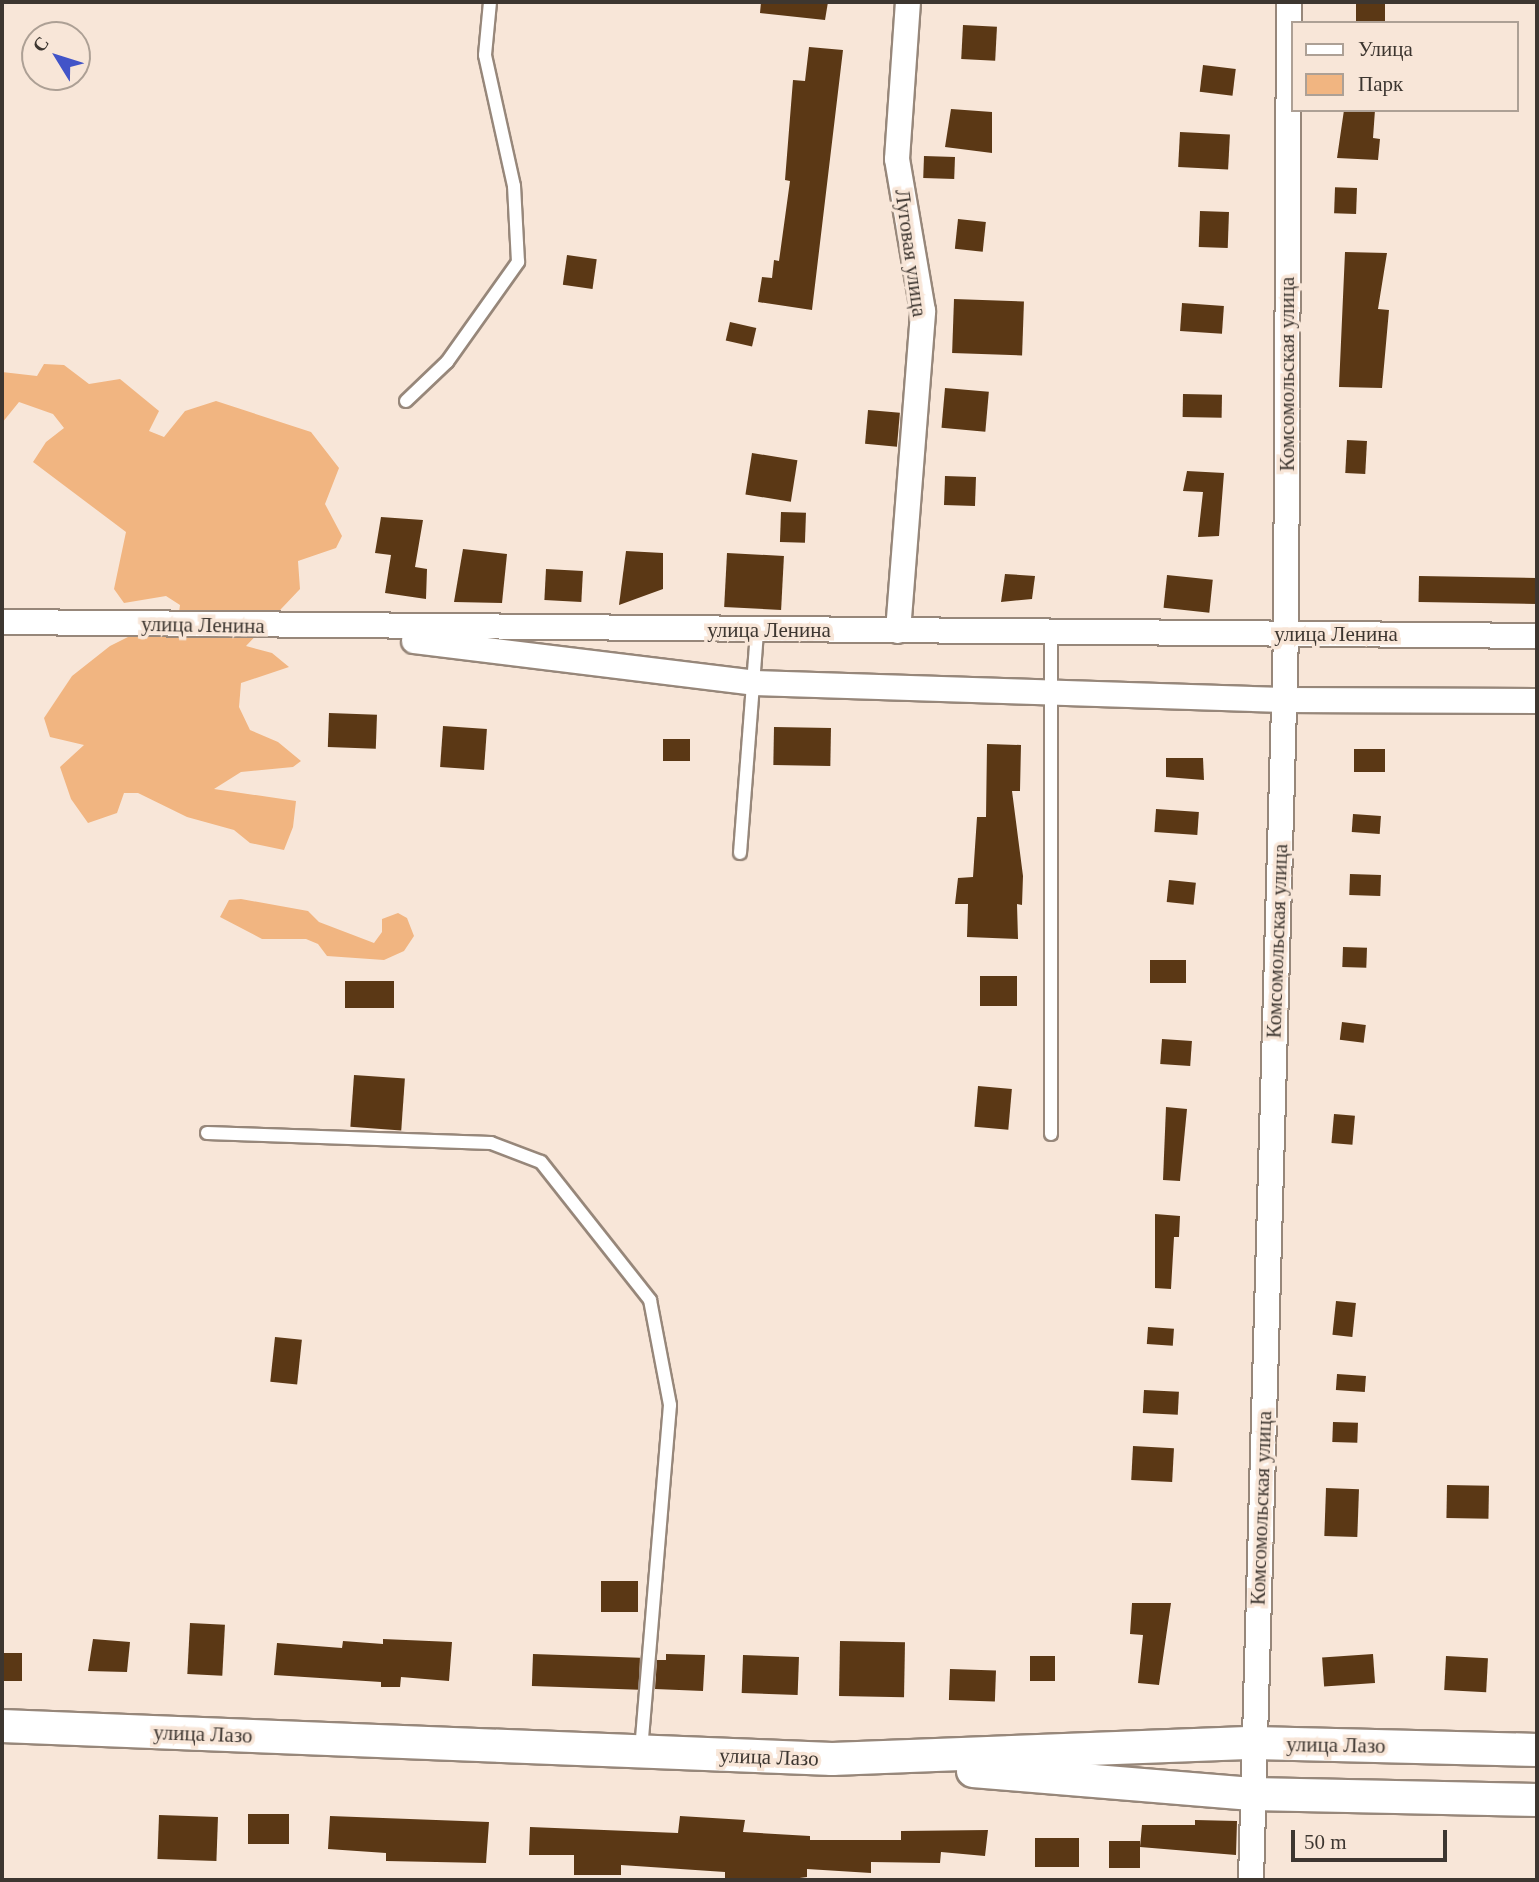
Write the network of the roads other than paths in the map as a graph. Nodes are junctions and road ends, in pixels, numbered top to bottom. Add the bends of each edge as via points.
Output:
1 (490, 2) edge
2 (908, 2) edge
3 (1289, 2) edge
4 (406, 401) dead end
5 (2, 622) edge
6 (296, 626) junction
7 (757, 631) junction
8 (898, 631) junction
9 (1051, 631) junction
10 (1286, 634) junction
11 (1537, 636) edge
12 (754, 683) junction
13 (1051, 692) junction
14 (1284, 700) junction
15 (1537, 701) edge
16 (740, 853) dead end
17 (207, 1133) dead end
18 (1051, 1134) dead end
19 (2, 1726) edge
20 (1254, 1743) junction
21 (1537, 1750) edge
22 (641, 1751) junction
23 (832, 1759) junction
24 (1252, 1794) junction
25 (1537, 1800) edge
26 (1251, 1880) edge

1 - 4 lane via 485,55 514,186 518,262 447,362
2 - 8 street, Луговая улица via 897,159 923,311
3 - 10 street, Комсомольская улица
5 - 6 street, улица Ленина
6 - 7 street, улица Ленина
6 - 12 street
7 - 8 street, улица Ленина
7 - 12 lane
8 - 9 street, улица Ленина
9 - 10 street, улица Ленина
9 - 13 lane
10 - 11 street, улица Ленина
10 - 14 street, Комсомольская улица
12 - 13 street
12 - 16 lane
13 - 14 street
13 - 18 lane
14 - 15 street
14 - 20 street, Комсомольская улица
17 - 22 lane via 491,1143 541,1162 650,1300 670,1405
19 - 22 street, улица Лазо
20 - 21 street, улица Лазо
20 - 23 street, улица Лазо
20 - 24 street, Комсомольская улица
22 - 23 street, улица Лазо
23 - 24 street
24 - 25 street
24 - 26 street, Комсомольская улица

